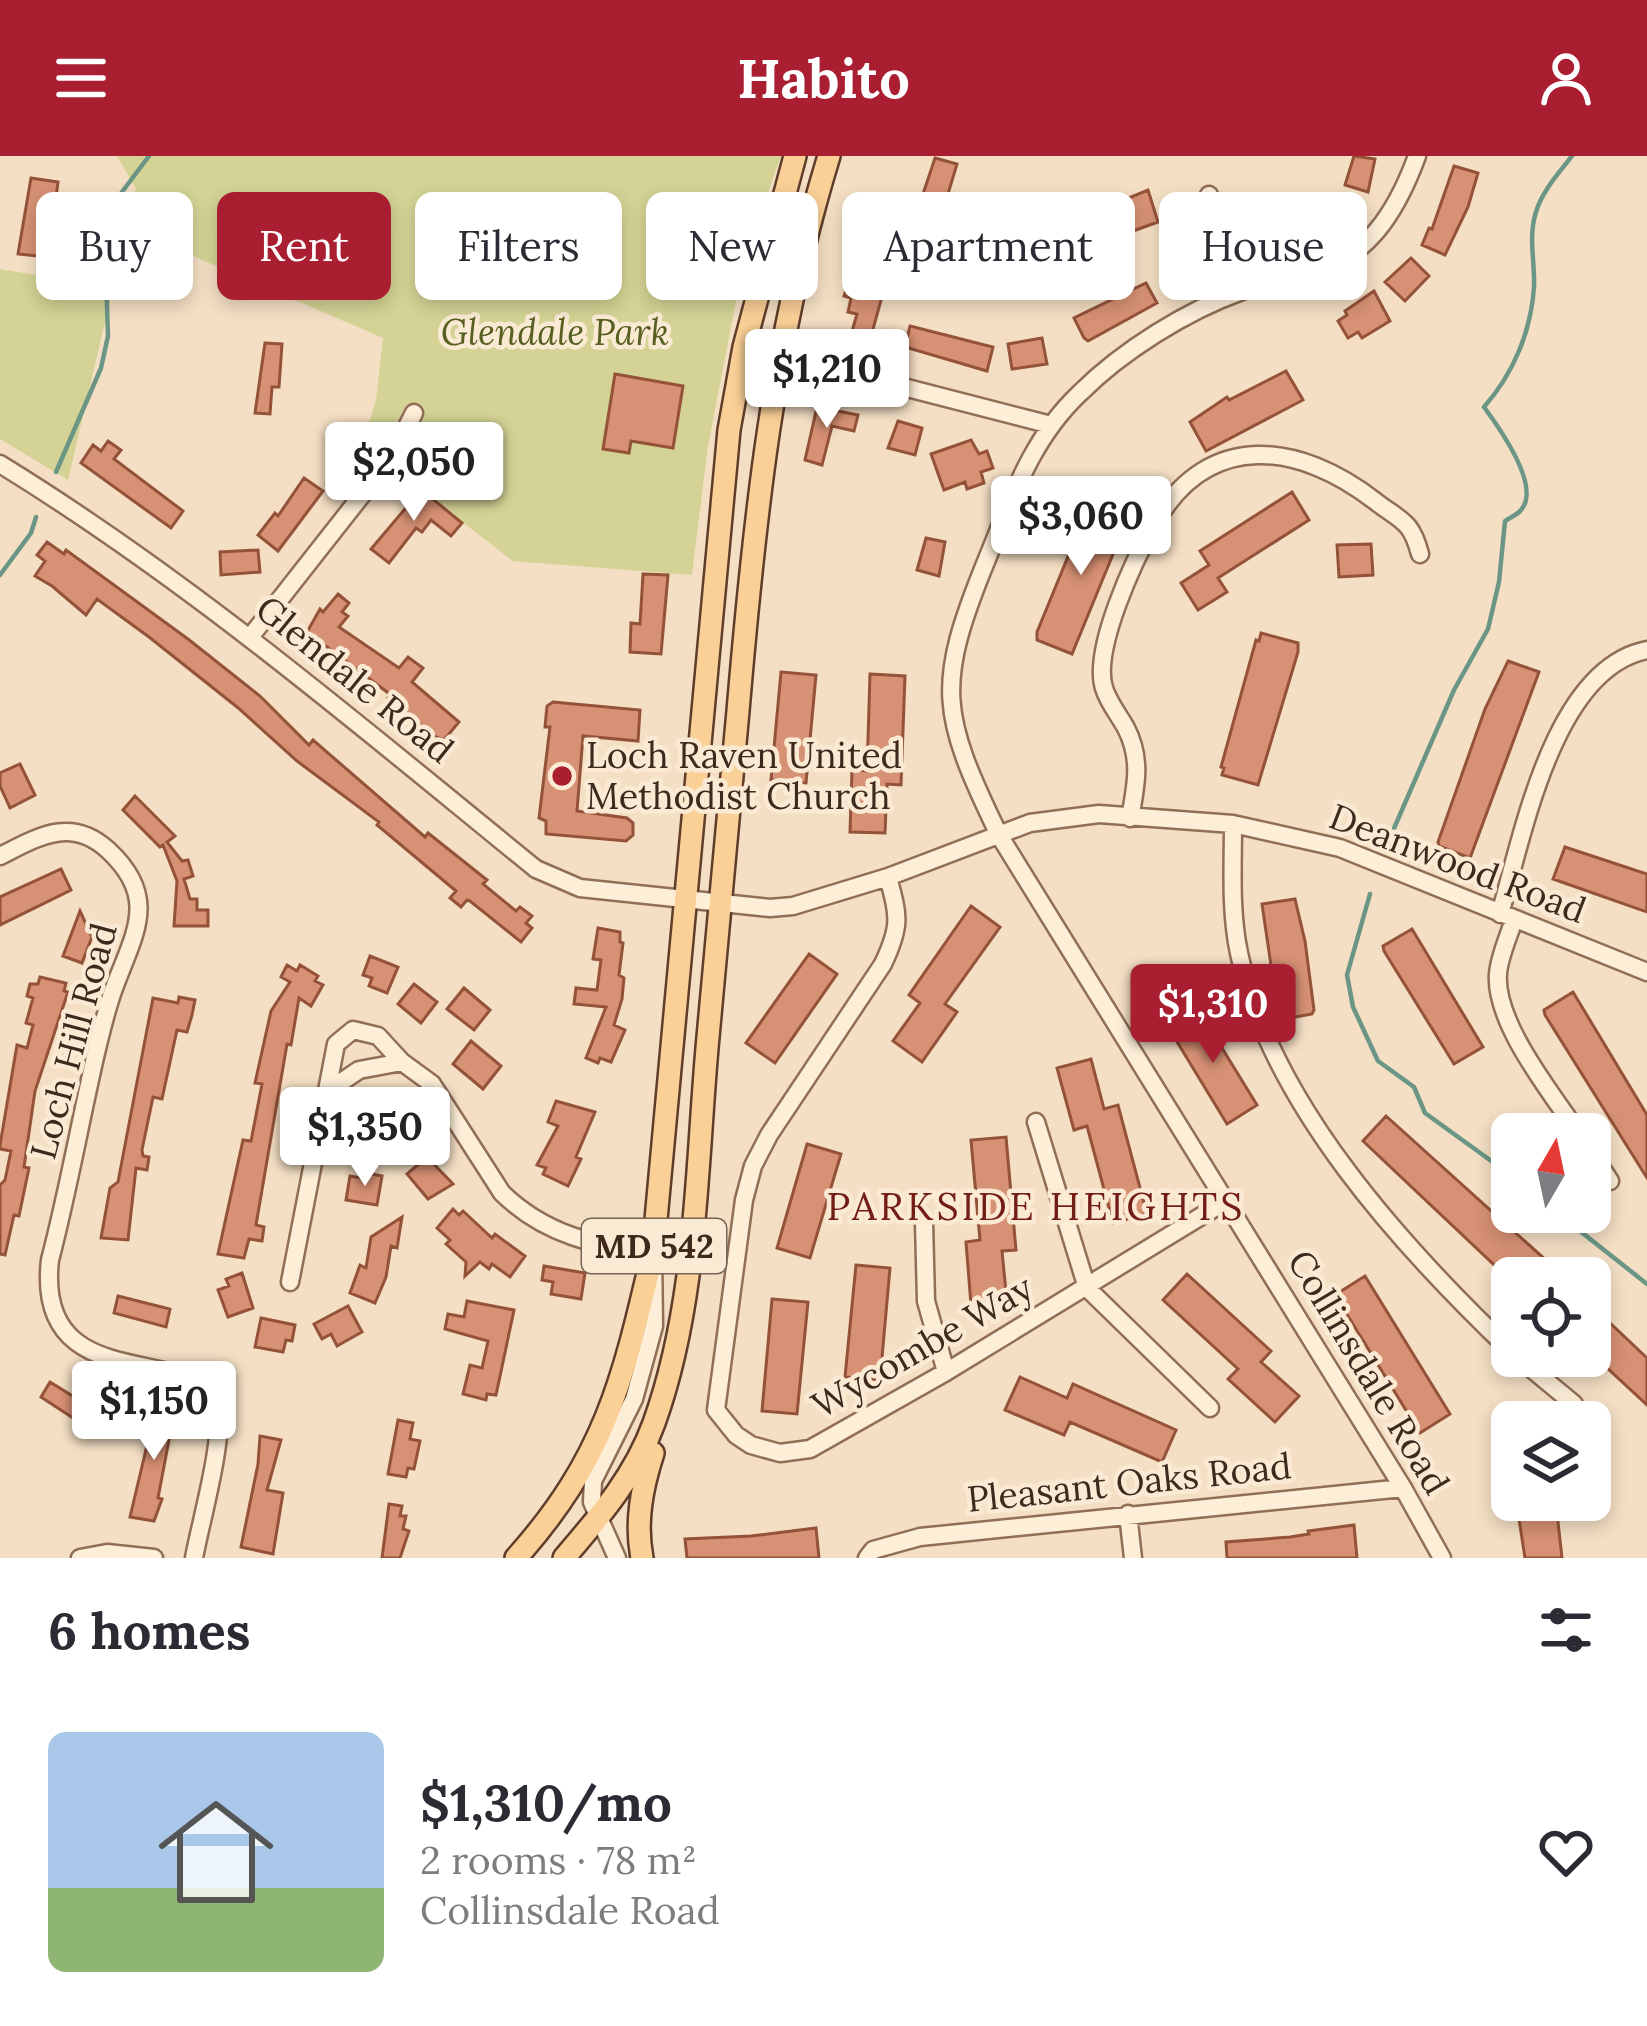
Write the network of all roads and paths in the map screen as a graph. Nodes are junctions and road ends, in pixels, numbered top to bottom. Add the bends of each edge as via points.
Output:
1 (795, 156) edge
2 (830, 156) edge
3 (1417, 156) edge
4 (1367, 240) edge
5 (1224, 300) edge
6 (744, 347) junction
7 (778, 355) junction
8 (414, 413) dead end
9 (1051, 425) junction
10 (0, 464) edge
11 (718, 516) junction
12 (752, 541) junction
13 (1420, 554) dead end
14 (250, 636) junction
15 (1647, 650) edge
16 (1130, 818) junction
17 (1233, 824) junction
18 (999, 835) junction
19 (0, 856) edge
20 (888, 878) junction
21 (683, 900) junction
22 (720, 905) junction
23 (1507, 916) junction
24 (1647, 972) edge
25 (402, 1062) junction
26 (326, 1093) junction
27 (1565, 1113) edge
28 (1036, 1122) dead end
29 (1226, 1202) junction
30 (924, 1222) dead end
31 (653, 1252) junction
32 (290, 1282) dead end
33 (1087, 1288) junction
34 (1491, 1332) edge
35 (946, 1372) junction
36 (1542, 1377) edge
37 (666, 1385) junction
38 (1570, 1401) edge
39 (1210, 1408) dead end
40 (1403, 1488) junction
41 (1129, 1514) junction
42 (597, 1520) junction
43 (80, 1558) edge
44 (154, 1558) edge
45 (194, 1558) edge
46 (516, 1558) edge
47 (564, 1558) edge
48 (617, 1558) edge
49 (642, 1558) edge
50 (867, 1558) edge
51 (1133, 1558) edge
52 (1442, 1558) edge

1 - 6 main road, MD 542
2 - 7 main road, MD 542
3 - 4 street, Collinsdale Road via 1399,202
5 - 9 street, Collinsdale Road via 1115,364
6 - 7 main road
6 - 11 main road, MD 542
7 - 9 street
7 - 12 main road, MD 542
8 - 14 street via 391,458
9 - 18 street, Collinsdale Road via 1011,496 949,679 955,737
10 - 14 street, Glendale Road
11 - 12 main road
11 - 21 main road, MD 542
12 - 22 main road, MD 542
13 - 16 street via 1413,528 1326,470 1281,453 1231,460 1178,493 1156,520 1104,649 1104,688 1136,752
14 - 21 street, Glendale Road via 536,868 580,888
15 - 23 street via 1598,673 1574,702
16 - 17 street, Deanwood Road
16 - 18 street, Deanwood Road via 1069,817
17 - 23 street, Deanwood Road via 1340,848
17 - 34 street via 1238,950 1273,1054 1387,1225
18 - 20 street, Deanwood Road
18 - 29 street, Collinsdale Road
19 - 45 street, Loch Hill Road via 53,832 75,831 117,858 138,896 137,930 97,1050 50,1288 63,1323 99,1357 184,1376 214,1398 217,1439
20 - 22 street, Deanwood Road via 793,906
20 - 35 street, Wycombe Way via 898,914 883,964 753,1166 716,1410 751,1445 792,1452
21 - 22 street, Deanwood Road
21 - 31 main road, MD 542
22 - 37 main road, MD 542 via 685,1289
23 - 24 street, Deanwood Road
23 - 27 street via 1500,998
25 - 26 street via 359,1070
25 - 26 street via 378,1036 352,1030 336,1044
25 - 31 street via 432,1084 518,1208 572,1238
26 - 32 street
28 - 33 street
29 - 33 street, Wycombe Way
29 - 40 street, Collinsdale Road
30 - 35 street via 926,1301
31 - 42 street via 654,1326 634,1399 593,1480
31 - 46 main road, MD 542 via 601,1434 559,1509
33 - 35 street, Wycombe Way
33 - 39 street
36 - 38 street
37 - 42 main road, MD 542 via 638,1459
37 - 49 main road via 640,1505
40 - 41 street, Pleasant Oaks Road
40 - 52 street, Collinsdale Road
41 - 50 street, Pleasant Oaks Road via 920,1538
41 - 51 street
42 - 47 main road, MD 542
42 - 48 street
43 - 44 street

